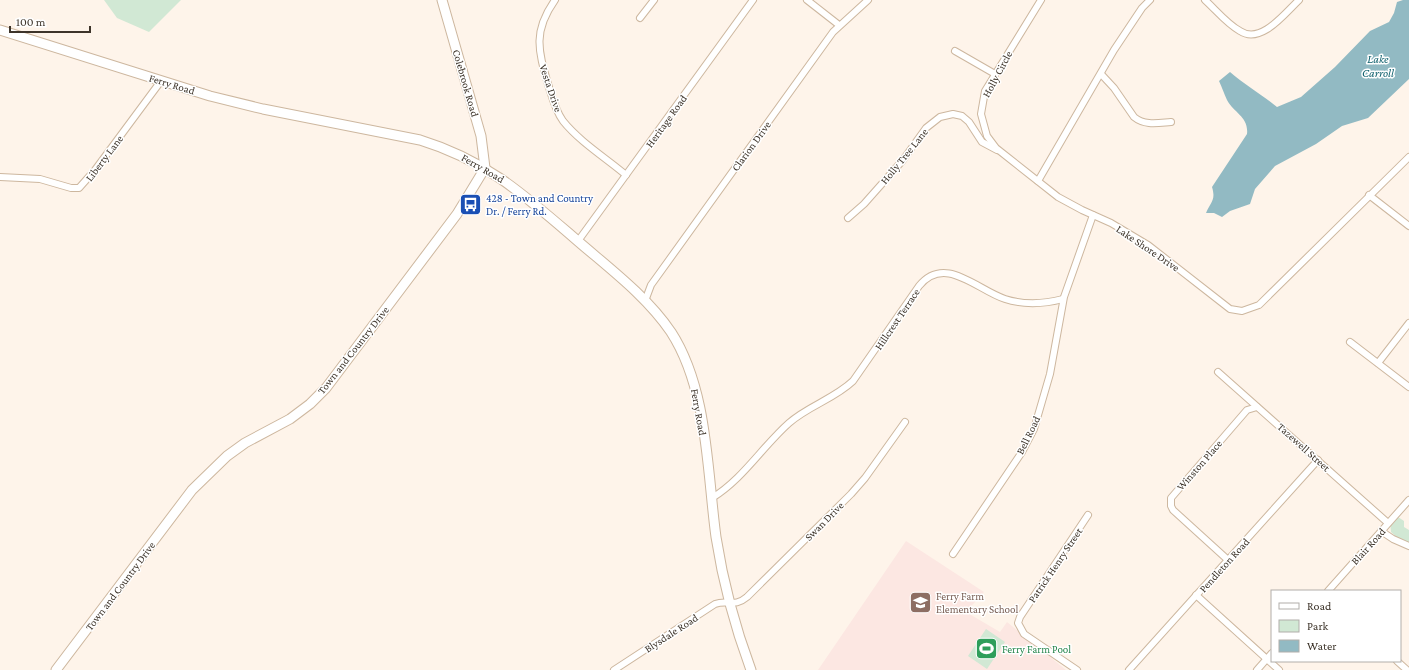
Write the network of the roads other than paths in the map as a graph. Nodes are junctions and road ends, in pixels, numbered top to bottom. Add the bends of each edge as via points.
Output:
1 (442, 0) edge
2 (556, 0) edge
3 (654, 0) edge
4 (753, 0) edge
5 (807, 0) edge
6 (868, 0) edge
7 (1040, 0) edge
8 (1150, 0) edge
9 (1205, 0) edge
10 (1299, 0) edge
11 (640, 18) dead end
12 (839, 25) junction
13 (0, 30) edge
14 (955, 51) dead end
15 (994, 74) junction
16 (1100, 74) junction
17 (161, 80) junction
18 (1171, 122) dead end
19 (1000, 152) junction
20 (1409, 157) edge
21 (485, 168) junction
22 (626, 175) junction
23 (0, 177) edge
24 (1038, 181) junction
25 (1369, 195) junction
26 (1093, 215) junction
27 (848, 218) dead end
28 (1409, 226) edge
29 (578, 241) junction
30 (1063, 300) junction
31 (645, 301) junction
32 (1409, 323) edge
33 (1350, 342) dead end
34 (1378, 363) junction
35 (1218, 372) dead end
36 (1409, 387) edge
37 (1257, 407) junction
38 (905, 422) dead end
39 (1318, 460) junction
40 (712, 498) junction
41 (1409, 500) edge
42 (1088, 515) dead end
43 (1388, 523) junction
44 (1381, 531) junction
45 (1409, 546) edge
46 (953, 554) dead end
47 (1228, 560) junction
48 (1329, 590) edge
49 (1196, 595) junction
50 (729, 603) junction
51 (1271, 654) edge
52 (1267, 659) junction
53 (1398, 662) edge
54 (56, 670) edge
55 (614, 670) edge
56 (750, 670) edge
57 (1077, 670) edge
58 (1130, 670) edge
59 (1257, 670) edge
60 (1279, 670) edge
61 (1407, 670) edge

1 - 21 main road, Colebrook Road via 481,136
2 - 22 street, Vesta Drive via 544,17 539,41 540,57 553,102 568,127
3 - 11 street
4 - 22 street, Heritage Road
5 - 12 street
6 - 12 street, Clarion Drive
7 - 15 street, Holly Circle
8 - 16 street via 1142,8
9 - 10 street via 1236,29 1250,35 1270,27
12 - 31 street, Clarion Drive via 651,285
13 - 17 main road, Ferry Road
14 - 15 street
15 - 19 street, Holly Circle via 983,98 981,114 987,136
16 - 18 street via 1114,88 1138,121 1148,124
16 - 24 street
17 - 21 main road, Ferry Road via 256,107 420,140 453,152
17 - 23 street, Liberty Lane via 79,188 28,177
19 - 24 street, Holly Circle
19 - 27 street, Holly Tree Lane via 982,142 962,116 953,114 940,117 926,128 903,160
20 - 25 street, Lake Shore Drive
21 - 29 main road, Ferry Road via 515,188
21 - 54 main road, Town and Country Drive via 457,214 326,388 290,419 245,443 227,456 192,490
22 - 29 street, Heritage Road
24 - 26 street, Lake Shore Drive via 1058,197
25 - 26 street, Lake Shore Drive via 1259,305 1242,311 1225,306 1148,245
25 - 28 street
26 - 30 street
29 - 31 main road, Ferry Road
30 - 40 street, Hillcrest Terrace via 1042,303 1013,301 996,296 954,274 943,273 927,278 853,381 840,392 789,422 736,480
30 - 46 street, Bell Road via 1047,387 1034,429 1022,452
31 - 40 main road, Ferry Road via 672,333 693,381 699,405
32 - 34 street
33 - 34 street
34 - 36 street
35 - 37 street, Tazewell Street
37 - 39 street, Tazewell Street
37 - 47 street, Winston Place via 1247,410 1171,498 1173,510
38 - 50 street, Swan Drive via 866,478 851,494 747,597 738,603
39 - 43 street, Tazewell Street
39 - 47 street, Pendleton Road
40 - 50 main road, Ferry Road via 720,560
41 - 43 street, Blair Road
42 - 57 street, Patrick Henry Street via 1020,617 1019,627 1025,635
43 - 44 street, Blair Road
44 - 45 street
44 - 48 street, Blair Road
47 - 49 street, Pendleton Road
49 - 52 street
49 - 58 street, Pendleton Road
50 - 55 street, Blysdale Road via 715,604
50 - 56 main road, Ferry Road
51 - 52 street
52 - 59 street
52 - 60 street
53 - 61 street

